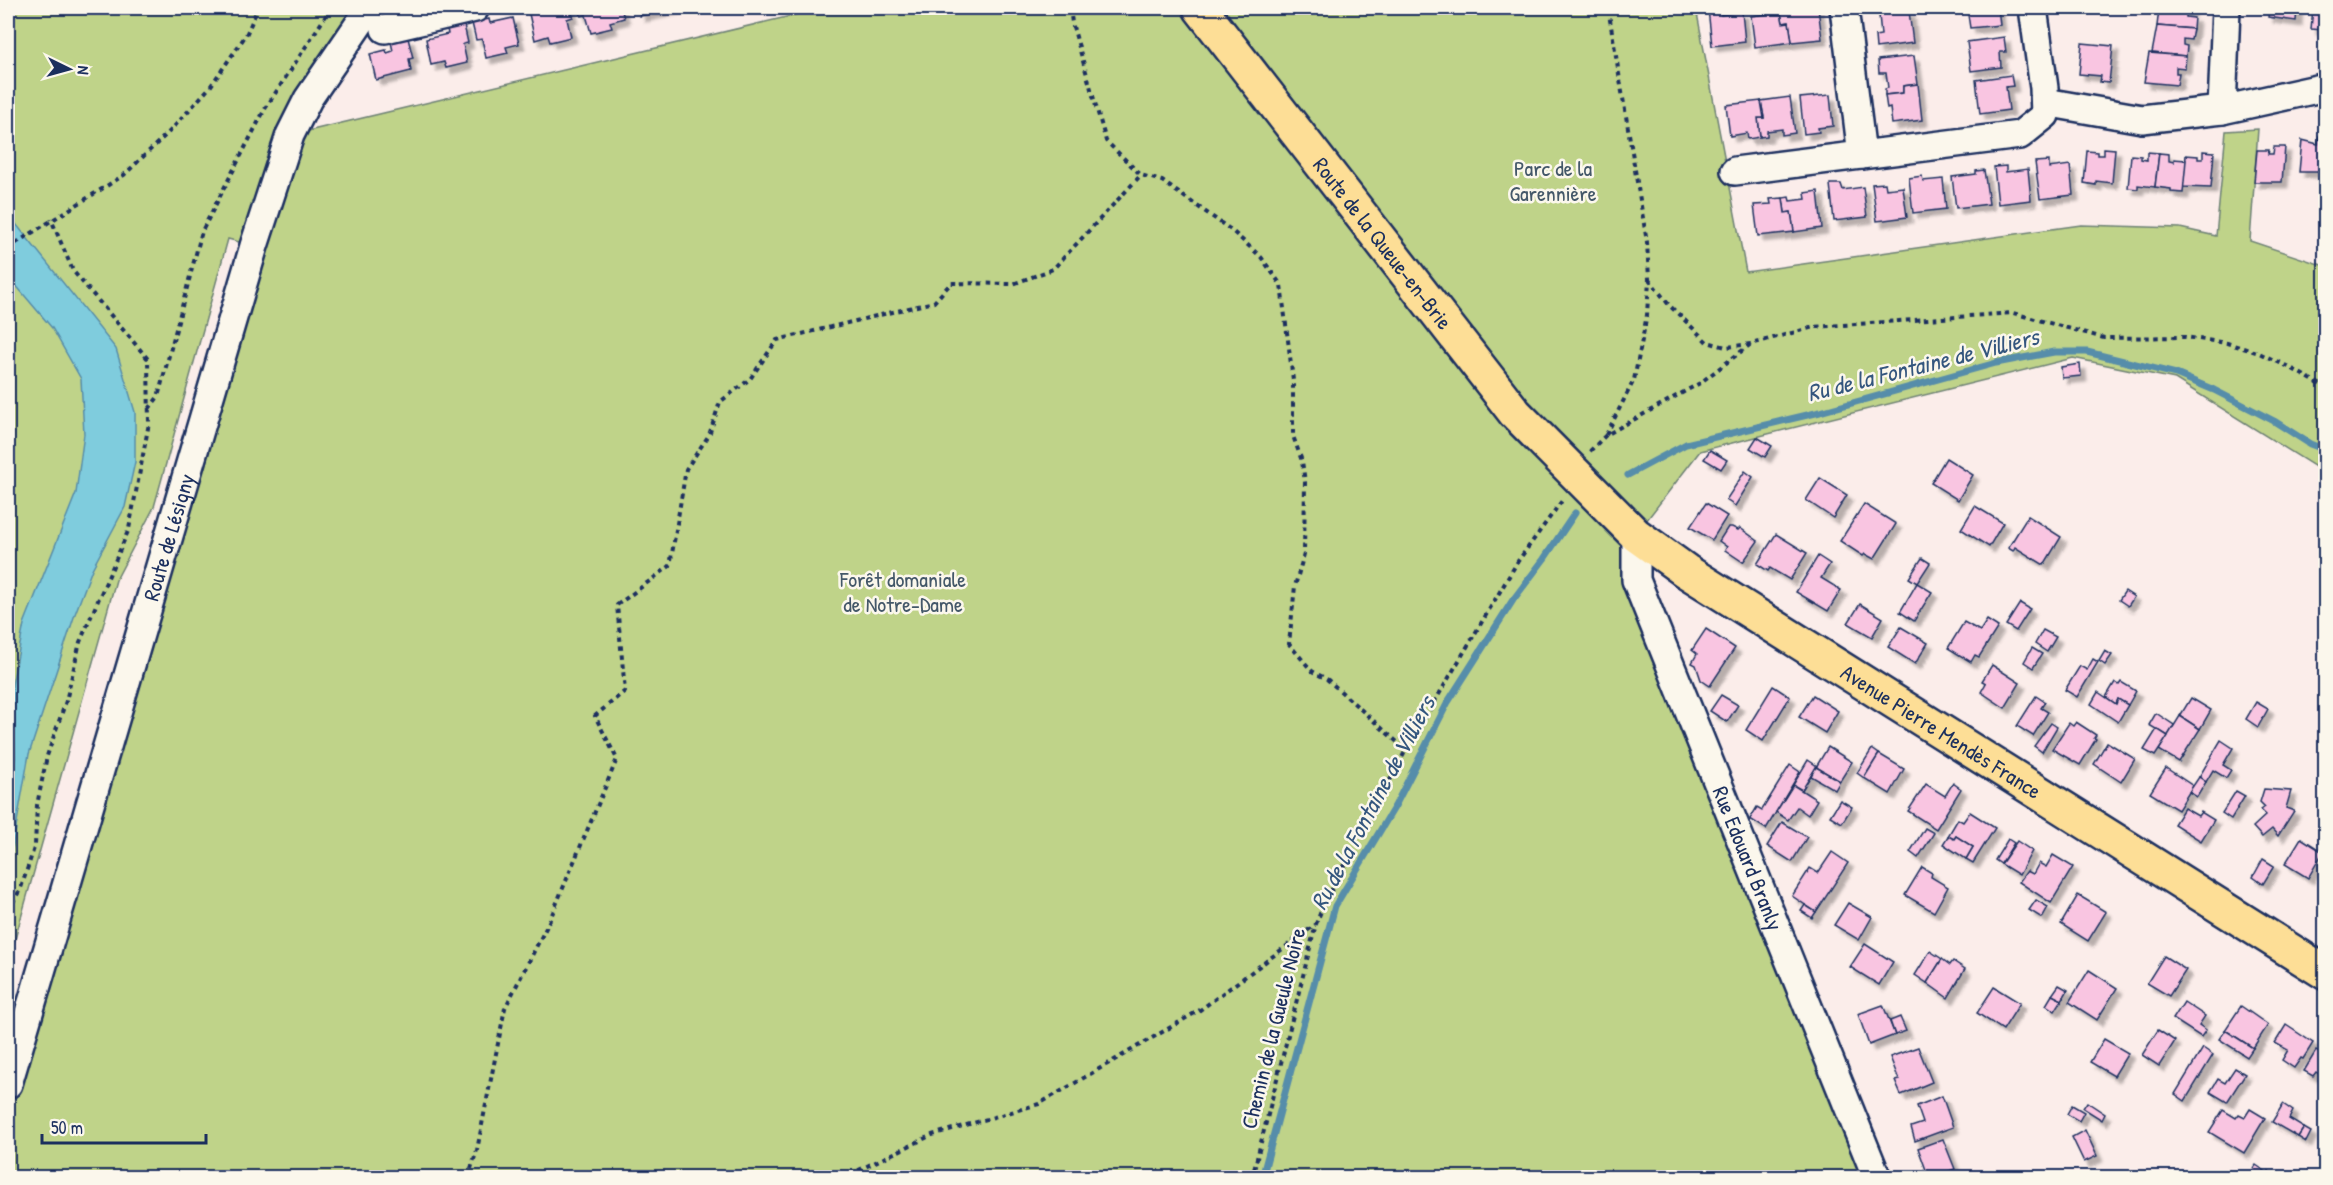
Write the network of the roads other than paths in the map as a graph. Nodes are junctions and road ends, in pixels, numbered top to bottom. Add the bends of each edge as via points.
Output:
1 (370, 8) edge
2 (475, 8) edge
3 (1200, 8) edge
4 (1844, 8) edge
5 (2033, 8) edge
6 (2226, 8) edge
7 (385, 29) dead end
8 (2325, 87) edge
9 (2045, 102) junction
10 (2222, 110) junction
11 (1862, 155) junction
12 (1735, 171) dead end
13 (1570, 483) joint
14 (1636, 534) junction
15 (2325, 973) edge
16 (8, 1084) edge
17 (1877, 1178) edge

1 - 16 street, Route de Lésigny via 308,99 290,135
2 - 7 street
3 - 13 main road, Route de la Queue-en-Brie
4 - 11 street
5 - 9 street
6 - 10 street
8 - 10 street
9 - 10 street via 2142,119
9 - 11 street via 2045,115 2020,135
11 - 12 street
13 - 14 main road, Avenue Pierre Mendès France
14 - 15 main road, Avenue Pierre Mendès France via 1696,578
14 - 17 street, Rue Edouard Branly via 1636,580

